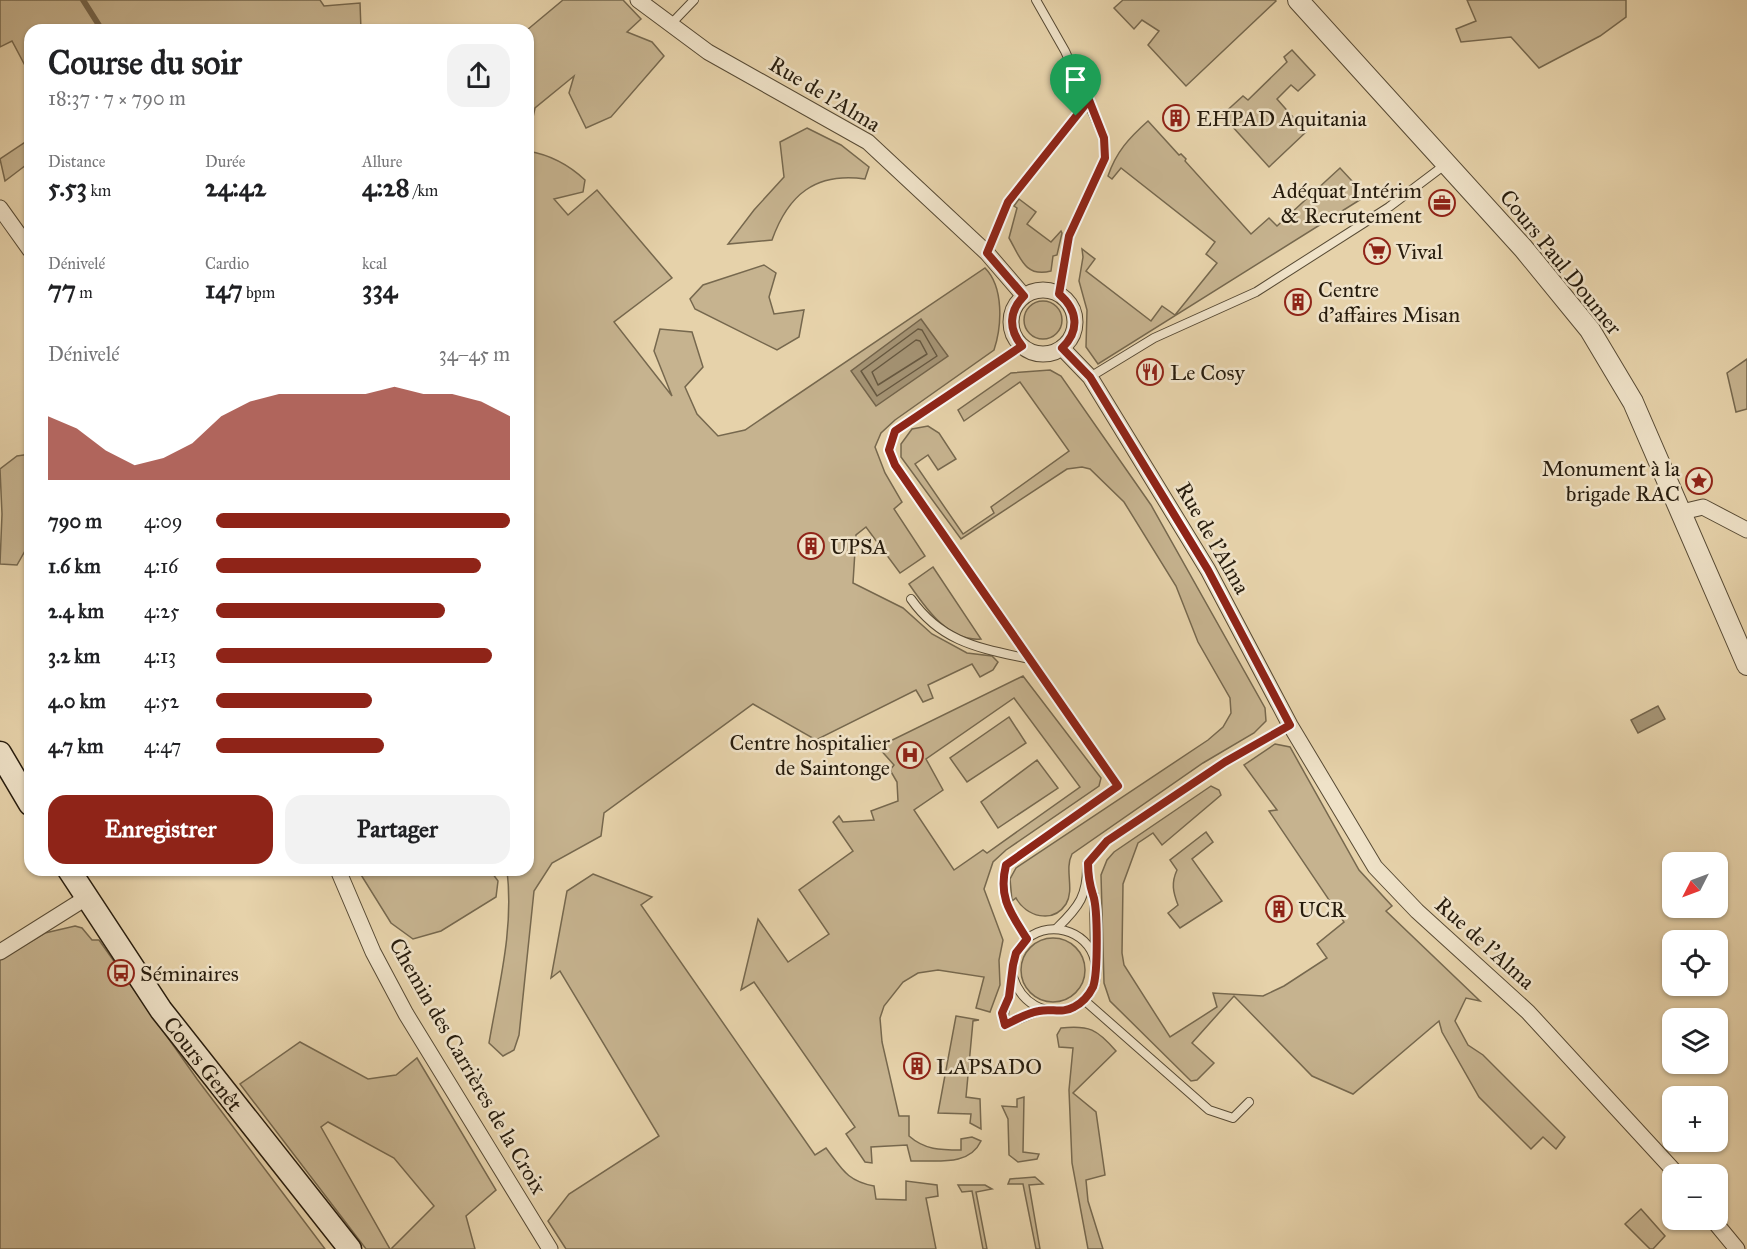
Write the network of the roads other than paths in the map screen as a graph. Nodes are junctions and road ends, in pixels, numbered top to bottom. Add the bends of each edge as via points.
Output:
1 (638, 0) edge
2 (694, 0) edge
3 (1036, 0) edge
4 (1298, 0) edge
5 (669, 25) junction
6 (1089, 100) junction
7 (1446, 164) junction
8 (0, 208) edge
9 (24, 242) edge
10 (987, 253) junction
11 (1059, 294) junction
12 (1024, 296) junction
13 (1022, 346) junction
14 (1062, 348) junction
15 (1090, 377) junction
16 (1682, 512) junction
17 (1747, 530) edge
18 (911, 599) dead end
19 (1029, 659) junction
20 (1747, 665) edge
21 (1290, 725) junction
22 (0, 753) edge
23 (24, 794) edge
24 (73, 876) edge
25 (341, 876) edge
26 (1088, 884) junction
27 (87, 898) junction
28 (1057, 928) junction
29 (1027, 939) junction
30 (0, 952) edge
31 (1095, 962) junction
32 (1013, 977) junction
33 (1084, 1000) junction
34 (1041, 1010) junction
35 (1249, 1102) dead end
36 (1668, 1164) edge
37 (1721, 1230) edge
38 (350, 1249) edge
39 (550, 1249) edge
40 (1737, 1249) edge

1 - 5 street, Rue de l'Alma
2 - 5 lane
3 - 6 lane
4 - 7 street, Cours Paul Doumer
5 - 10 street, Rue de l'Alma via 708,52 868,142
6 - 10 lane via 1008,202
6 - 11 lane via 1104,138 1105,158 1069,236
7 - 15 lane via 1389,207 1256,292 1154,338
7 - 16 street, Cours Paul Doumer via 1523,248 1590,330 1633,402
8 - 9 street
10 - 12 street, Rue de l'Alma
11 - 12 street via 1041,290
11 - 14 street via 1067,301 1075,320 1074,331
12 - 13 street via 1011,320
13 - 14 street via 1041,354
13 - 19 lane via 895,431 889,450 895,465
14 - 15 street, Rue de l'Alma
15 - 21 street, Rue de l'Alma via 1208,570
16 - 17 street via 1703,507
16 - 20 street, Cours Paul Doumer
18 - 19 lane via 924,618 947,635 976,647
19 - 29 lane via 1118,786 1006,865 1002,883 1006,905
21 - 26 lane via 1225,762 1107,841 1088,863
21 - 36 street, Rue de l'Alma via 1375,867 1417,911 1528,1012
22 - 23 main road
24 - 27 main road, Cours Genêt
25 - 39 street, Chemin des Carrières de la Croix via 373,952 406,1014
26 - 28 lane via 1073,912
26 - 31 lane via 1094,895
27 - 30 street
27 - 38 main road, Cours Genêt via 161,1010
28 - 29 lane
28 - 31 lane via 1081,938
29 - 32 lane via 1016,953
31 - 33 lane via 1094,982
32 - 34 lane via 1024,999
32 - 34 lane via 1002,1013 1005,1025
33 - 34 lane via 1060,1012
33 - 35 lane via 1209,1110 1233,1118
37 - 40 street

